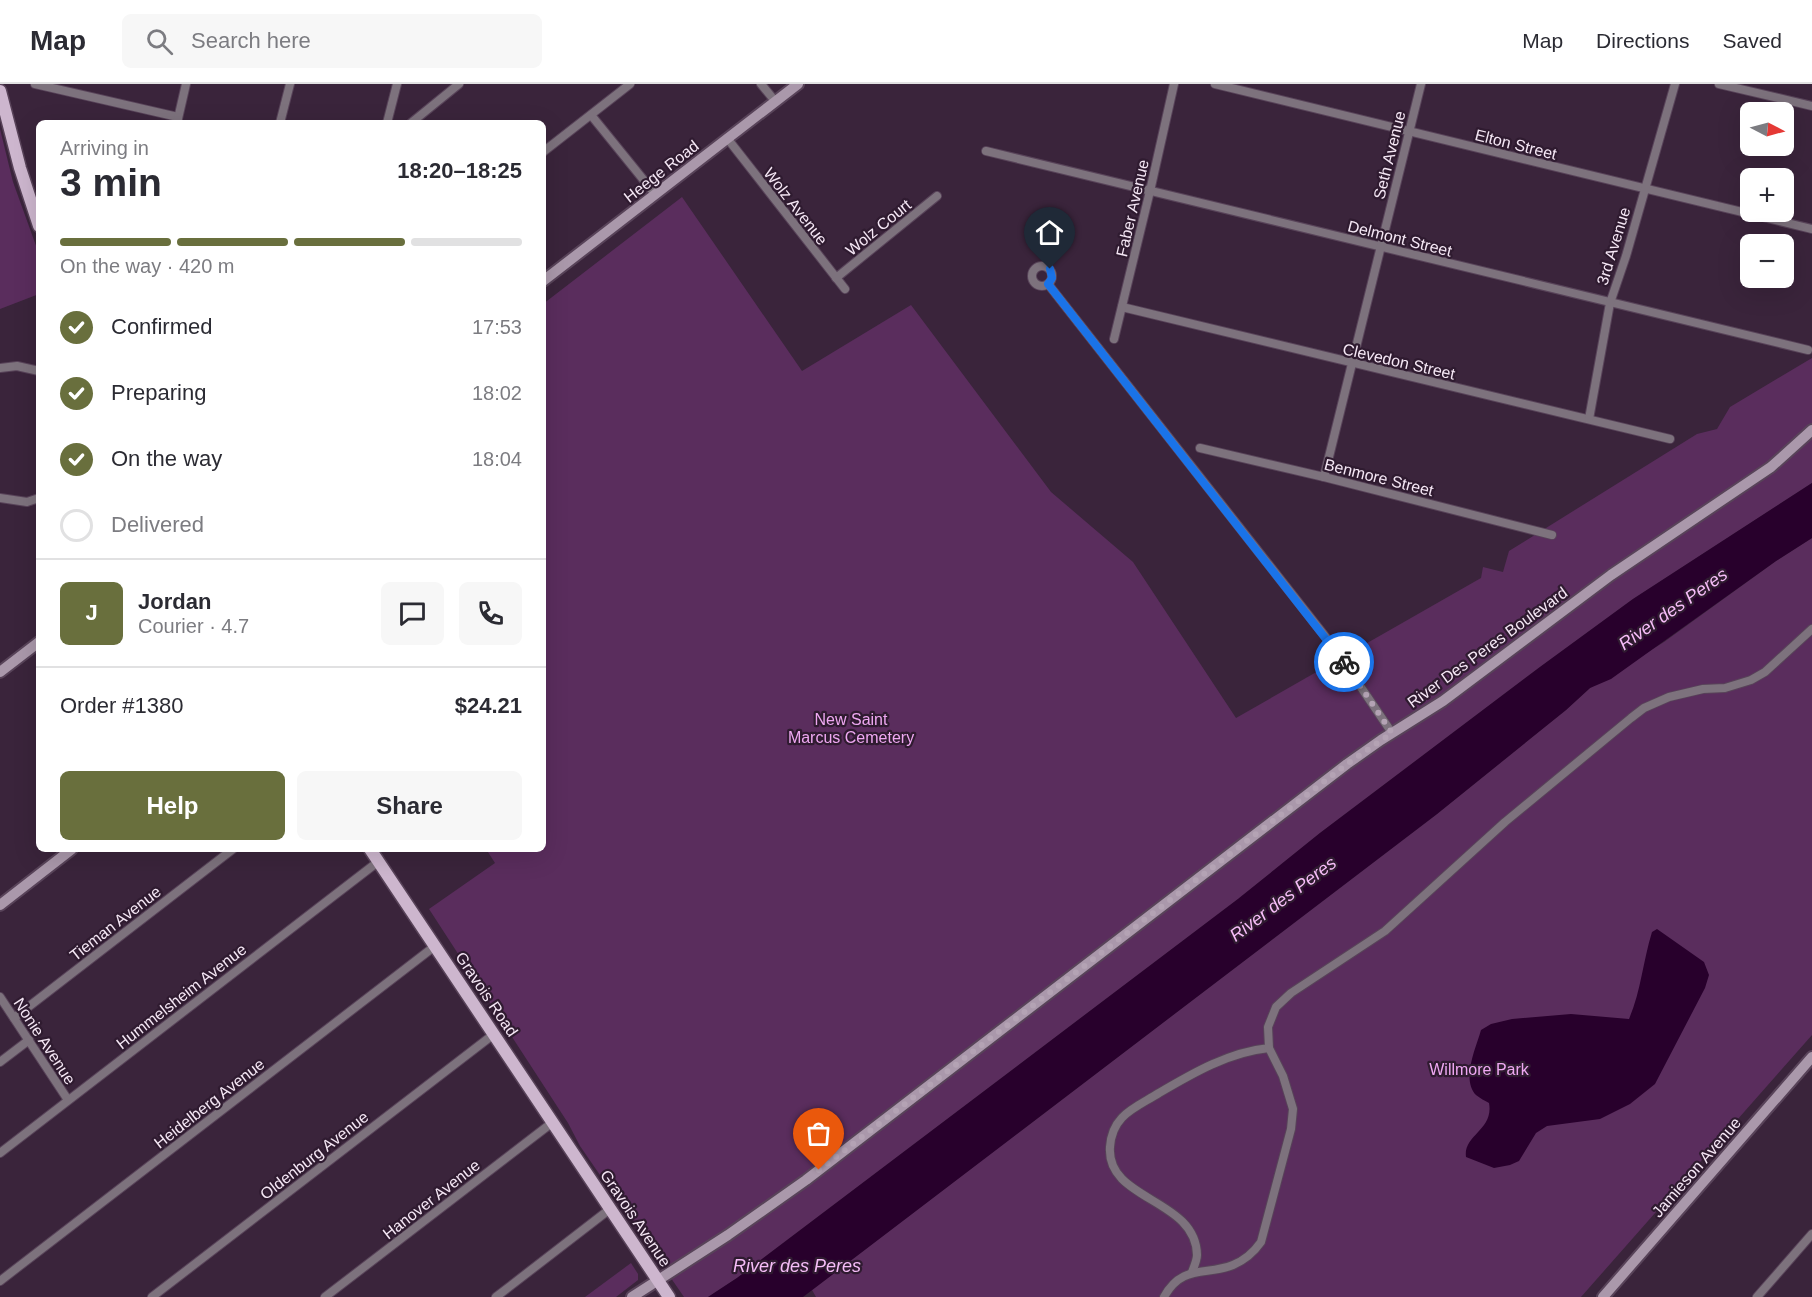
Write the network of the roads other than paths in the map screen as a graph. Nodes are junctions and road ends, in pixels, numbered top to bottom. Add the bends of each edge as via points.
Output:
1 (35, 84) edge
2 (186, 84) edge
3 (290, 84) edge
4 (397, 84) edge
5 (459, 84) edge
6 (630, 84) edge
7 (761, 84) edge
8 (798, 84) edge
9 (1174, 84) edge
10 (1215, 84) edge
11 (1421, 84) edge
12 (1675, 84) edge
13 (1719, 84) edge
14 (0, 91) edge
15 (775, 102) junction
16 (1812, 106) edge
17 (591, 115) junction
18 (177, 120) edge
19 (281, 120) edge
20 (388, 120) edge
21 (415, 120) edge
22 (1409, 131) junction
23 (727, 138) junction
24 (546, 150) edge
25 (986, 151) dead end
26 (1644, 190) junction
27 (1150, 191) junction
28 (655, 194) junction
29 (936, 196) dead end
30 (36, 217) edge
31 (1812, 229) edge
32 (1380, 247) junction
33 (836, 278) junction
34 (546, 279) edge
35 (1048, 284) dead end
36 (845, 289) dead end
37 (1610, 303) junction
38 (1122, 307) junction
39 (1114, 339) dead end
40 (1808, 350) dead end
41 (1352, 364) junction
42 (0, 368) edge
43 (36, 370) edge
44 (1589, 419) junction
45 (1812, 430) edge
46 (1670, 439) dead end
47 (1200, 448) dead end
48 (1324, 477) junction
49 (0, 498) edge
50 (36, 499) edge
51 (1552, 535) dead end
52 (1812, 629) edge
53 (36, 644) edge
54 (0, 672) edge
55 (1392, 733) junction
56 (68, 852) edge
57 (229, 852) edge
58 (372, 852) edge
59 (379, 861) junction
60 (0, 905) edge
61 (435, 946) junction
62 (0, 997) edge
63 (14, 1018) junction
64 (494, 1034) junction
65 (29, 1040) junction
66 (1269, 1048) junction
67 (1812, 1057) edge
68 (0, 1062) edge
69 (1808, 1070) edge
70 (68, 1100) junction
71 (553, 1122) junction
72 (0, 1153) edge
73 (575, 1157) joint
74 (610, 1209) junction
75 (1812, 1234) edge
76 (1192, 1272) junction
77 (657, 1280) junction
78 (0, 1281) edge
79 (152, 1297) edge
80 (326, 1297) edge
81 (496, 1297) edge
82 (632, 1297) edge
83 (669, 1297) edge
84 (1164, 1297) edge
85 (1603, 1297) edge
86 (1757, 1297) edge

1 - 18 street
2 - 18 street
3 - 19 street
4 - 20 street
5 - 21 street
6 - 17 street
7 - 15 street
8 - 15 main road, Heege Road
9 - 27 street, Faber Avenue
10 - 22 street, Elton Street
11 - 22 street, Seth Avenue
12 - 26 street, 3rd Avenue
13 - 16 street
14 - 30 main road
15 - 23 main road, Heege Road
17 - 24 street
17 - 28 street
22 - 26 street, Elton Street
22 - 32 street, Seth Avenue
23 - 28 main road, Heege Road
23 - 33 street, Wolz Avenue
25 - 27 street, Delmont Street
26 - 31 street, Elton Street
26 - 37 street, 3rd Avenue
27 - 32 street, Delmont Street
27 - 38 street, Faber Avenue
28 - 34 main road, Heege Road
29 - 33 street, Wolz Court
32 - 37 street, Delmont Street
32 - 41 street, Seth Avenue
33 - 36 street, Wolz Avenue
35 - 55 street via 1335,649
37 - 40 street, Delmont Street
37 - 44 street, 3rd Avenue
38 - 39 street, Faber Avenue
38 - 41 street, Clevedon Street
41 - 44 street, Clevedon Street
41 - 48 street, Seth Avenue
42 - 43 street via 17,366
44 - 46 street, Clevedon Street
45 - 55 main road, River Des Peres Boulevard via 1771,467 1626,565 1456,691
47 - 48 street, Benmore Street
48 - 51 street, Benmore Street
49 - 50 street via 27,502
52 - 66 street via 1751,680 1669,697 1631,718 1505,822 1385,931 1291,993 1276,1007 1268,1026
53 - 54 main road
55 - 77 main road, River Des Peres Boulevard via 799,1185
56 - 60 main road
57 - 63 street, Tieman Avenue
58 - 59 main road, Gravois Road
59 - 61 main road, Gravois Road
59 - 70 street, Hummelsheim Avenue
61 - 64 main road, Gravois Road
61 - 78 street, Heidelberg Avenue
62 - 63 street, Nonie Avenue
63 - 65 street, Nonie Avenue
64 - 71 main road, Gravois Road
64 - 79 street, Oldenburg Avenue
65 - 68 street
65 - 70 street, Nonie Avenue
66 - 76 street via 1293,1109 1292,1128 1261,1242 1232,1266
66 - 76 street via 1206,1066 1122,1116 1111,1131 1111,1162 1117,1175 1178,1216 1192,1236 1197,1256
67 - 69 main road, Jamieson Avenue
69 - 85 main road, Jamieson Avenue
70 - 72 street, Hummelsheim Avenue
71 - 73 main road, Gravois Road
71 - 80 street, Hanover Avenue
73 - 74 main road, Gravois Avenue
74 - 77 main road, Gravois Avenue
74 - 81 street
75 - 86 street
76 - 84 street via 1170,1287
77 - 82 main road, River Des Peres Boulevard
77 - 83 main road, Gravois Avenue

